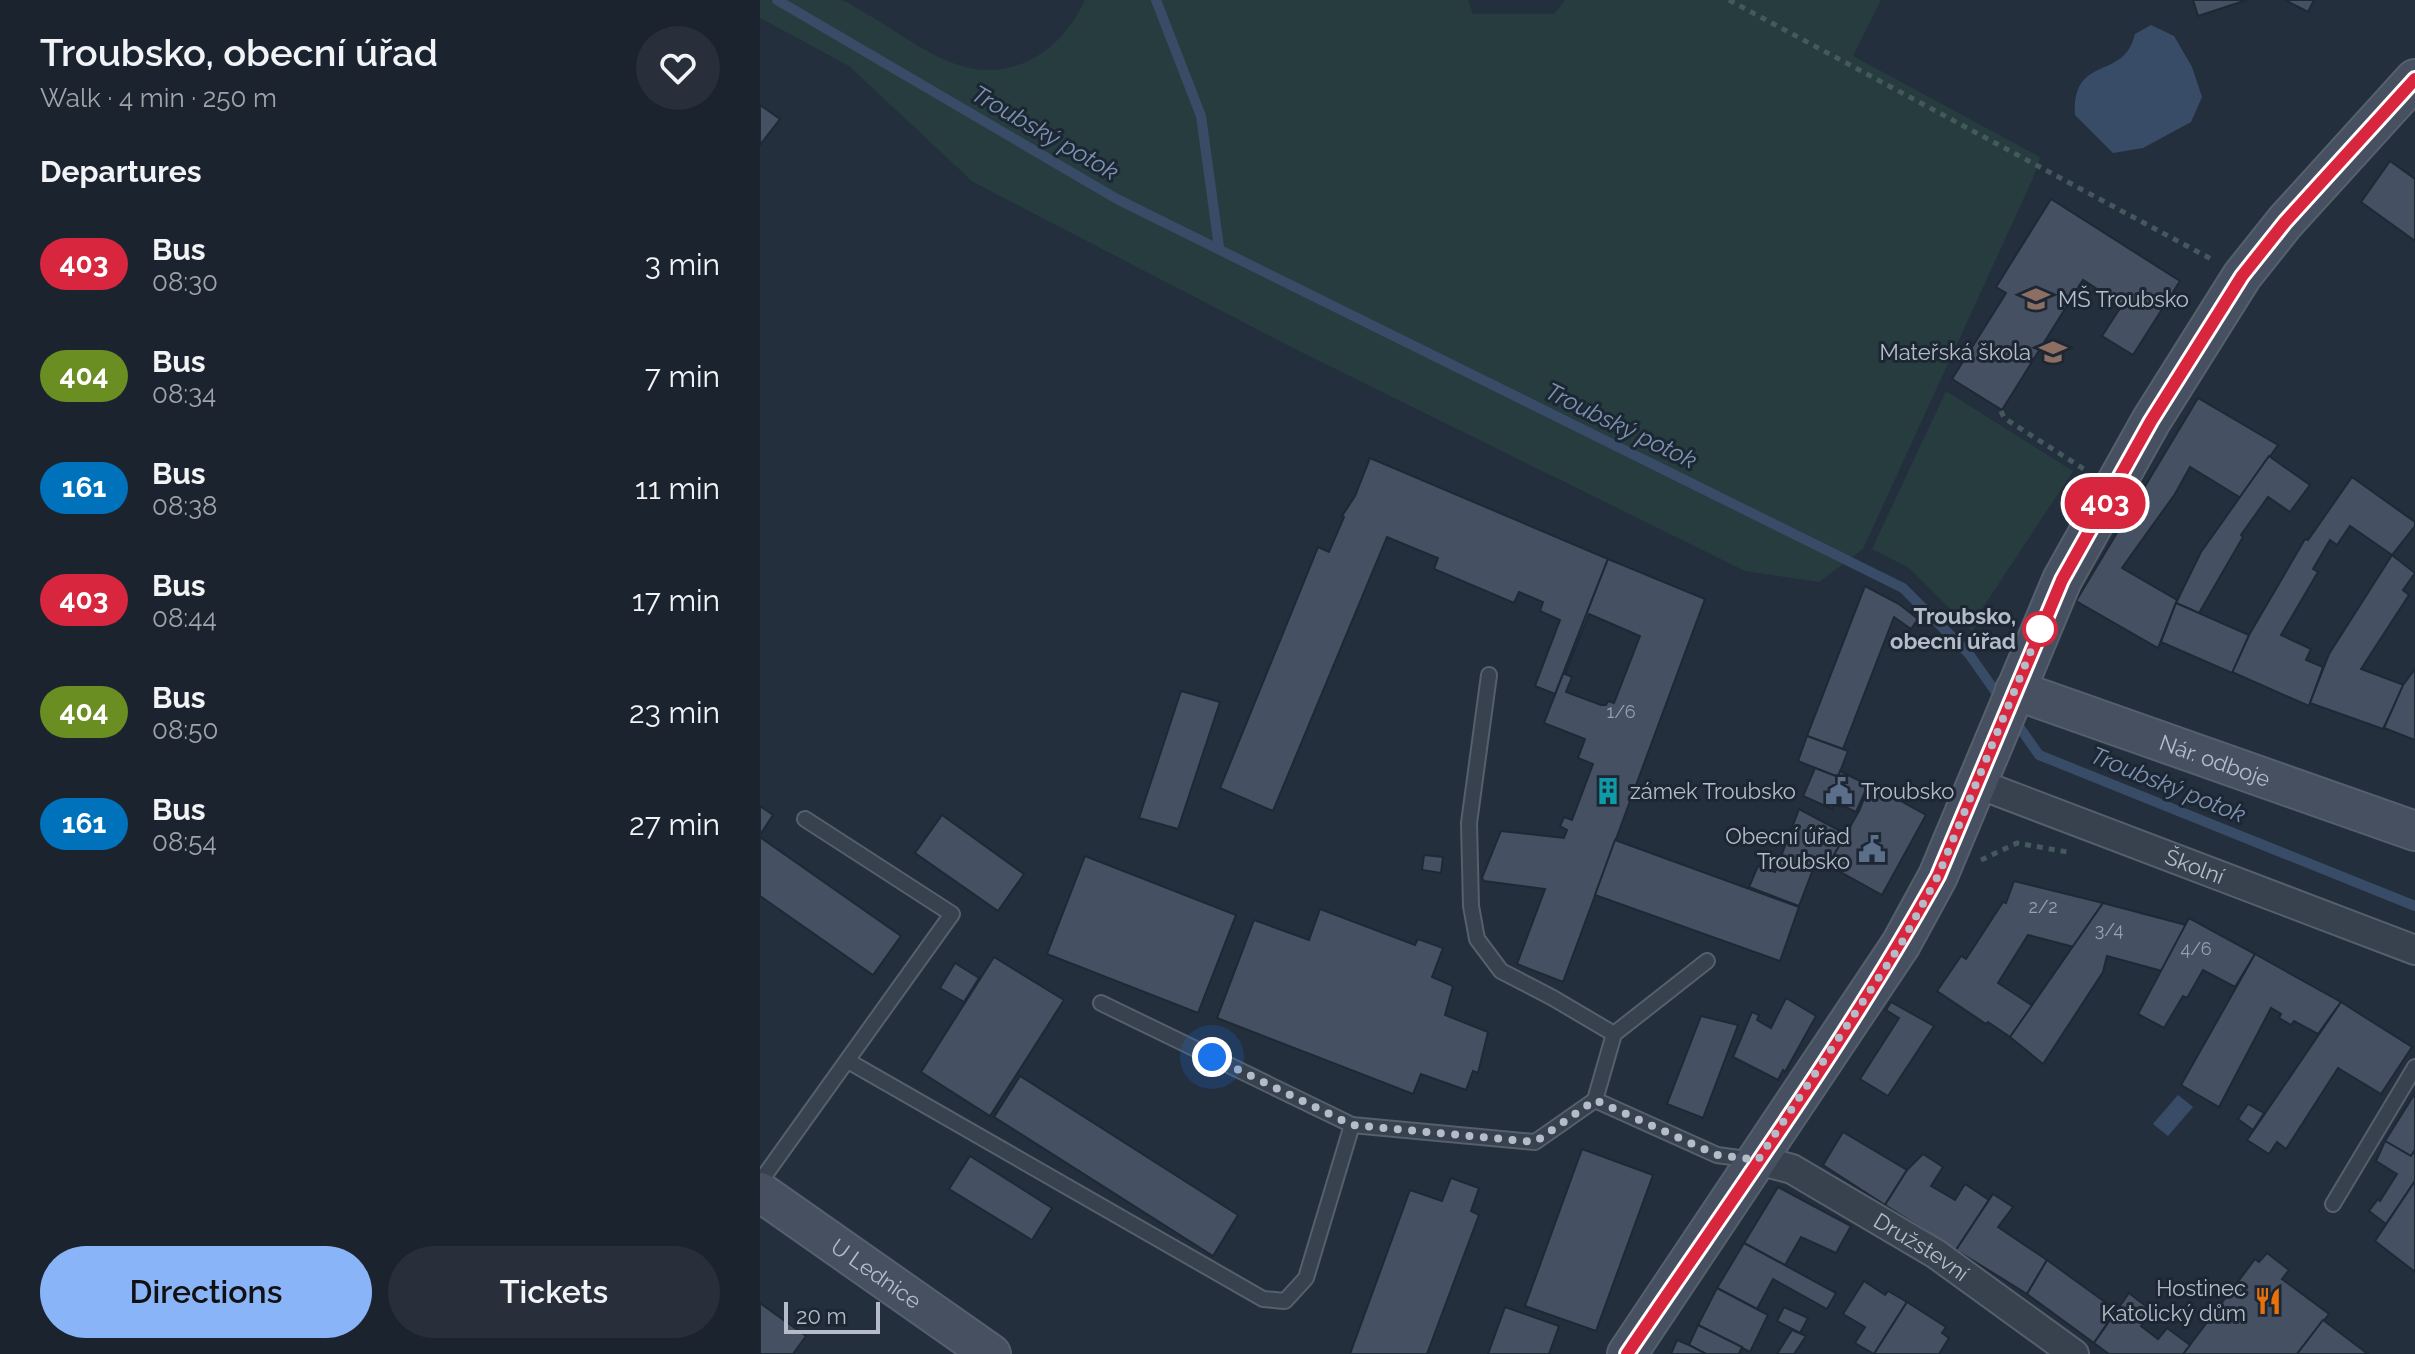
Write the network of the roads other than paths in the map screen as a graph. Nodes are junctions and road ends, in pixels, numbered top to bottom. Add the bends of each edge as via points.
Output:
1 (2415, 79) edge
2 (1489, 675) dead end
3 (2007, 710) junction
4 (1976, 783) junction
5 (805, 819) dead end
6 (2415, 831) edge
7 (2415, 950) edge
8 (1707, 961) dead end
9 (1101, 1003) dead end
10 (1614, 1034) junction
11 (848, 1061) junction
12 (2415, 1067) edge
13 (1595, 1100) junction
14 (1352, 1125) junction
15 (1758, 1160) junction
16 (760, 1182) edge
17 (760, 1192) edge
18 (2333, 1204) dead end
19 (991, 1354) edge
20 (1627, 1354) edge
21 (2074, 1354) edge

1 - 3 street via 2242,276 2151,421 2062,580
2 - 10 lane via 1469,823 1477,939 1501,971
3 - 4 street
3 - 6 street, Nár. odboje
4 - 7 street, Školní
4 - 15 street via 1938,876 1901,944
5 - 11 lane via 952,914
8 - 10 lane
9 - 14 lane
10 - 13 lane
11 - 14 lane via 1263,1299 1285,1301 1306,1278
11 - 16 lane
12 - 18 lane
13 - 14 lane via 1535,1142
13 - 15 lane via 1717,1155
15 - 20 street
15 - 21 street, Družstevní via 1792,1169 1936,1254
17 - 19 street, U Lednice

